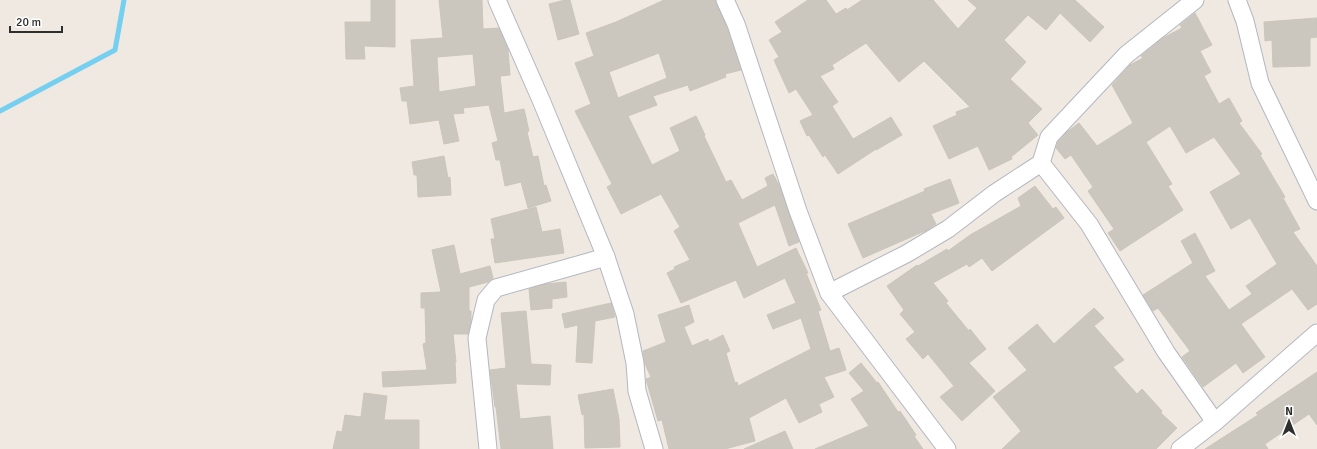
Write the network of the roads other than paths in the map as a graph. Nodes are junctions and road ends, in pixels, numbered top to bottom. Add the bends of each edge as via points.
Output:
1 (497, 0) edge
2 (725, 0) edge
3 (1195, 0) edge
4 (1237, 0) edge
5 (1040, 163) junction
6 (1317, 201) edge
7 (606, 257) junction
8 (829, 292) junction
9 (1317, 333) edge
10 (1215, 422) junction
11 (488, 449) edge
12 (654, 449) edge
13 (947, 449) edge
14 (1180, 449) edge

1 - 7 street
2 - 8 street via 736,24 798,211
3 - 5 street via 1126,55 1049,137
4 - 6 street via 1245,21 1260,83
5 - 8 street via 948,229 906,254
5 - 10 street via 1089,224 1166,352
7 - 11 street via 496,288 486,300 477,338
7 - 12 street via 625,314 635,363 637,390
8 - 13 street
9 - 10 street
10 - 14 street

